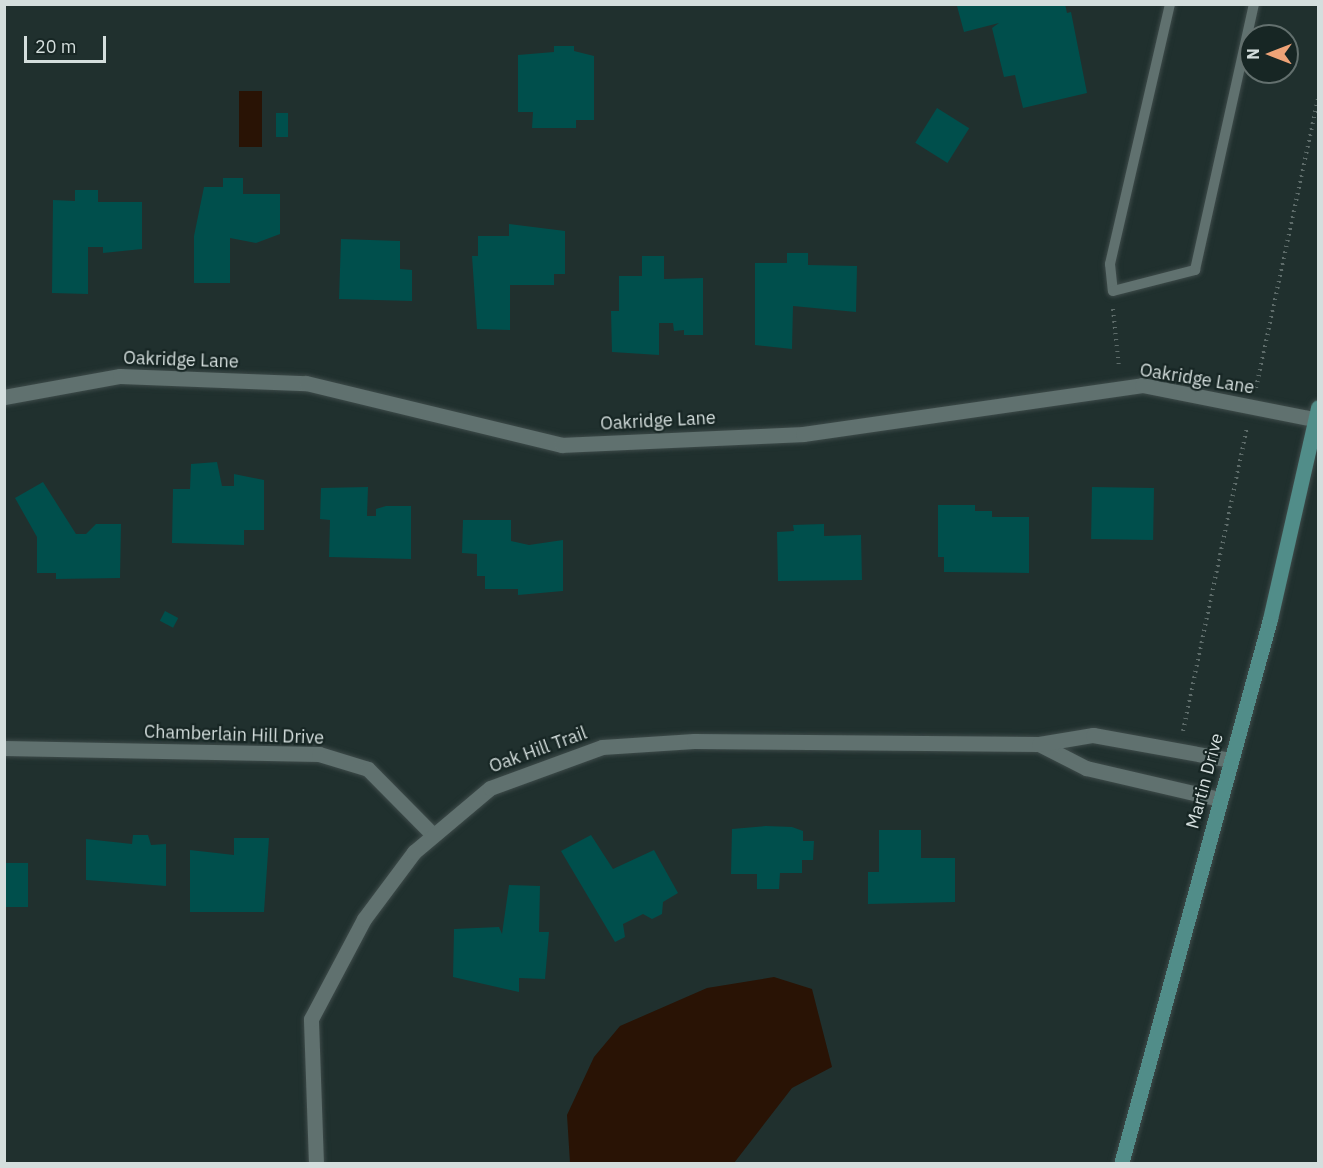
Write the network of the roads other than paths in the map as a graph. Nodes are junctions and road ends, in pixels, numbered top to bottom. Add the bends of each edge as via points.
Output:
1 (1170, 4) edge
2 (1254, 4) edge
3 (4, 397) edge
4 (1318, 416) edge
5 (1040, 744) junction
6 (4, 748) edge
7 (1230, 759) junction
8 (1219, 799) junction
9 (433, 835) junction
10 (316, 1164) edge
11 (1121, 1164) edge

1 - 2 lane via 1110,264 1113,291 1195,270
3 - 4 street, Oakridge Lane via 120,376 306,383 562,445 803,434 1142,385
4 - 7 street, Martin Drive via 1270,619
5 - 7 street, Oak Hill Trail via 1093,735
5 - 8 street via 1086,768
5 - 9 street, Oak Hill Trail via 694,741 602,747 490,788
6 - 9 street, Chamberlain Hill Drive via 319,754 368,769
7 - 8 street, Martin Drive
8 - 11 street, Martin Drive
9 - 10 street, Oak Hill Trail via 414,852 364,920 311,1019

